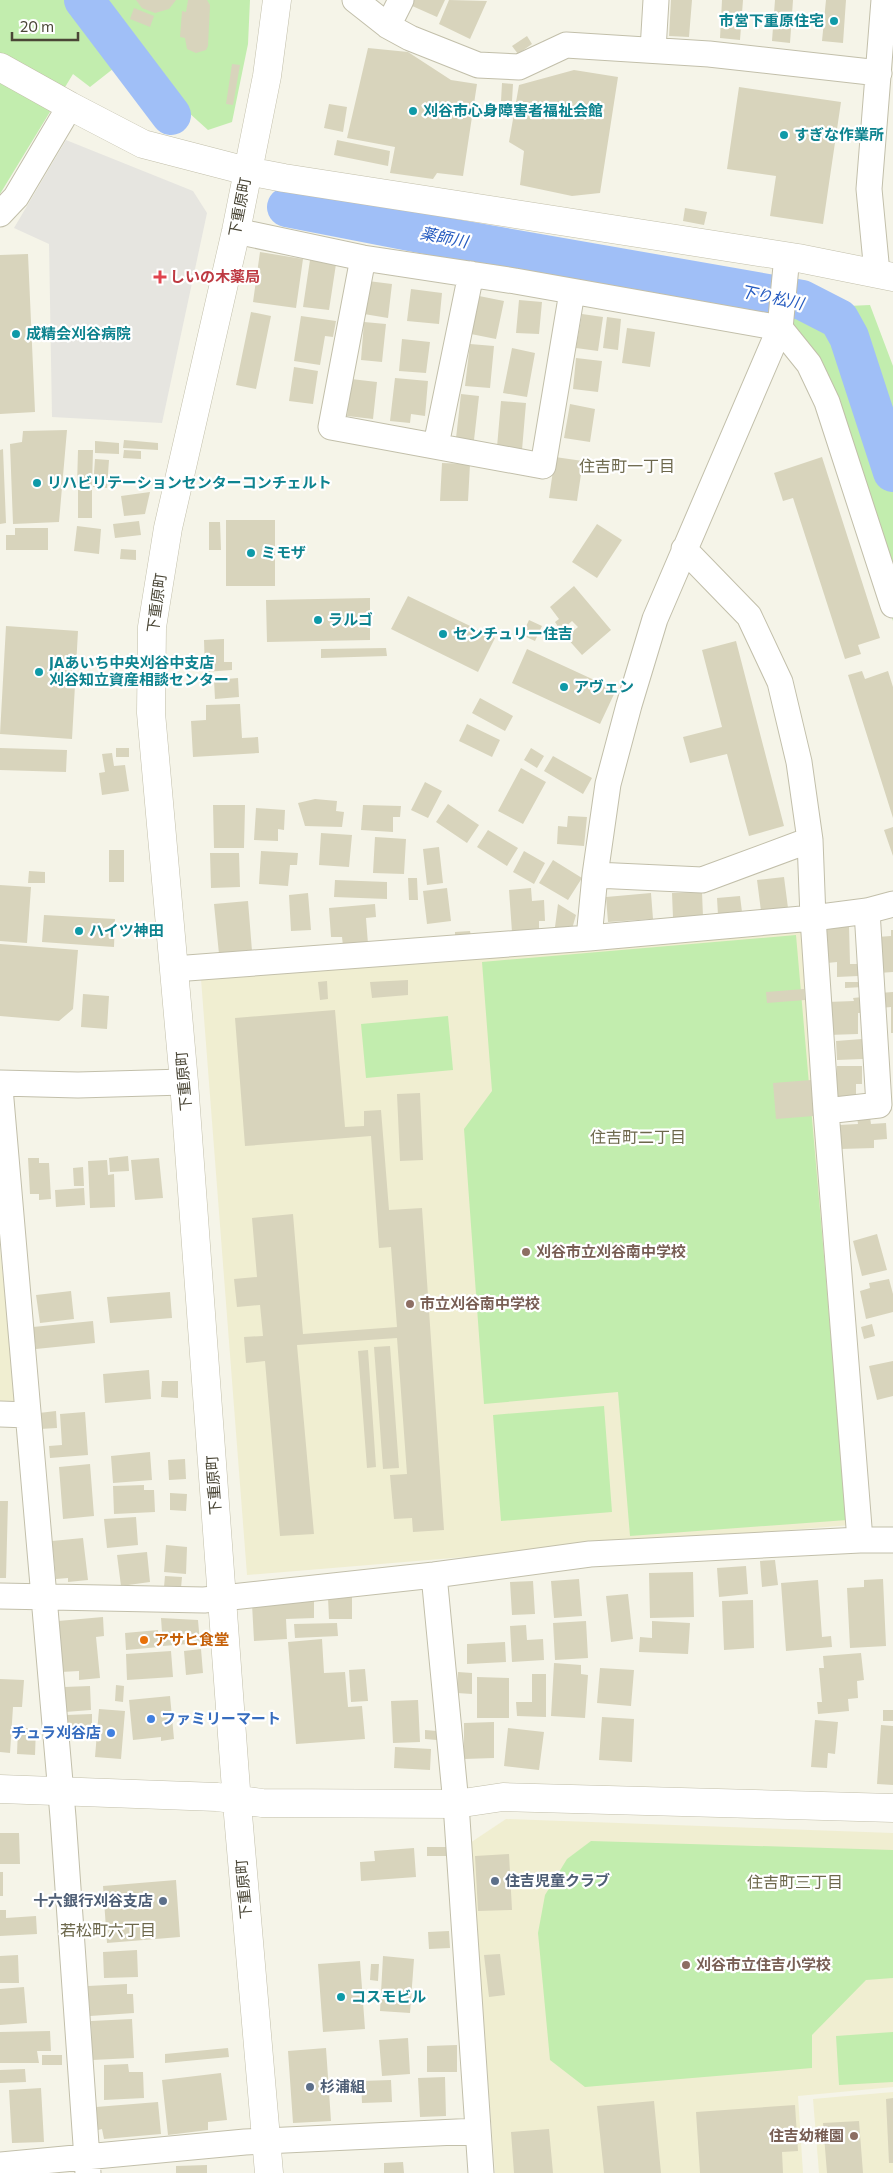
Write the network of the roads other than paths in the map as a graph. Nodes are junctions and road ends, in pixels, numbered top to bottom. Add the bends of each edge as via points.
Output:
1 (277, 0) edge
2 (355, 0) edge
3 (401, 0) edge
4 (656, 0) edge
5 (884, 0) edge
6 (388, 26) junction
7 (653, 50) junction
8 (0, 67) edge
9 (879, 73) junction
10 (70, 106) junction
11 (248, 171) junction
12 (0, 214) edge
13 (236, 231) junction
14 (787, 256) junction
15 (363, 258) junction
16 (471, 274) junction
17 (885, 275) edge
18 (572, 292) junction
19 (780, 328) junction
20 (436, 445) junction
21 (684, 549) junction
22 (893, 605) edge
23 (810, 840) junction
24 (595, 876) junction
25 (893, 904) edge
26 (866, 912) junction
27 (813, 918) junction
28 (589, 938) junction
29 (174, 969) junction
30 (0, 1082) edge
31 (184, 1082) junction
32 (0, 1088) edge
33 (826, 1111) junction
34 (0, 1414) edge
35 (28, 1415) junction
36 (860, 1540) junction
37 (893, 1540) edge
38 (434, 1575) junction
39 (0, 1596) edge
40 (44, 1597) junction
41 (223, 1597) junction
42 (0, 1789) edge
43 (60, 1791) junction
44 (237, 1799) junction
45 (456, 1804) junction
46 (893, 1808) edge
47 (478, 2131) junction
48 (267, 2141) junction
49 (0, 2165) edge
50 (88, 2165) edge
51 (270, 2173) edge
52 (481, 2173) edge

1 - 11 street, 下重原町 via 267,76
2 - 6 street
3 - 6 street
4 - 7 street
5 - 9 street
6 - 7 street via 478,65 519,67 566,45
7 - 9 street
8 - 10 street
9 - 17 street via 869,188
10 - 11 street via 143,144
10 - 12 street via 16,197
11 - 13 street, 下重原町
11 - 14 street
13 - 15 street
13 - 29 street, 下重原町 via 168,528 152,627 151,713
14 - 17 street
14 - 19 street
15 - 16 street
15 - 20 street via 331,427
16 - 18 street
16 - 20 street
18 - 19 street
18 - 20 street via 543,466
19 - 21 street
19 - 22 street via 809,364 827,402
21 - 23 street via 749,616 780,682 799,762
21 - 24 street via 655,618 629,705 608,784
23 - 24 street via 702,880
23 - 27 street
24 - 28 street
25 - 26 street
26 - 27 street
26 - 33 street via 879,1105
27 - 28 street
27 - 33 street
28 - 29 street
29 - 31 street, 下重原町
30 - 31 street via 78,1085
31 - 41 street, 下重原町
32 - 35 street
33 - 36 street
34 - 35 street
35 - 40 street
36 - 37 street
36 - 38 street via 590,1554
38 - 41 street
38 - 45 street
39 - 40 street
40 - 41 street via 204,1600
40 - 43 street
41 - 44 street, 下重原町
42 - 43 street
43 - 44 street
43 - 50 street
44 - 45 street via 262,1803
44 - 48 street, 下重原町
45 - 46 street via 503,1797
45 - 47 street
47 - 48 street
47 - 52 street
48 - 50 street
48 - 51 street, 下重原町
49 - 50 street

